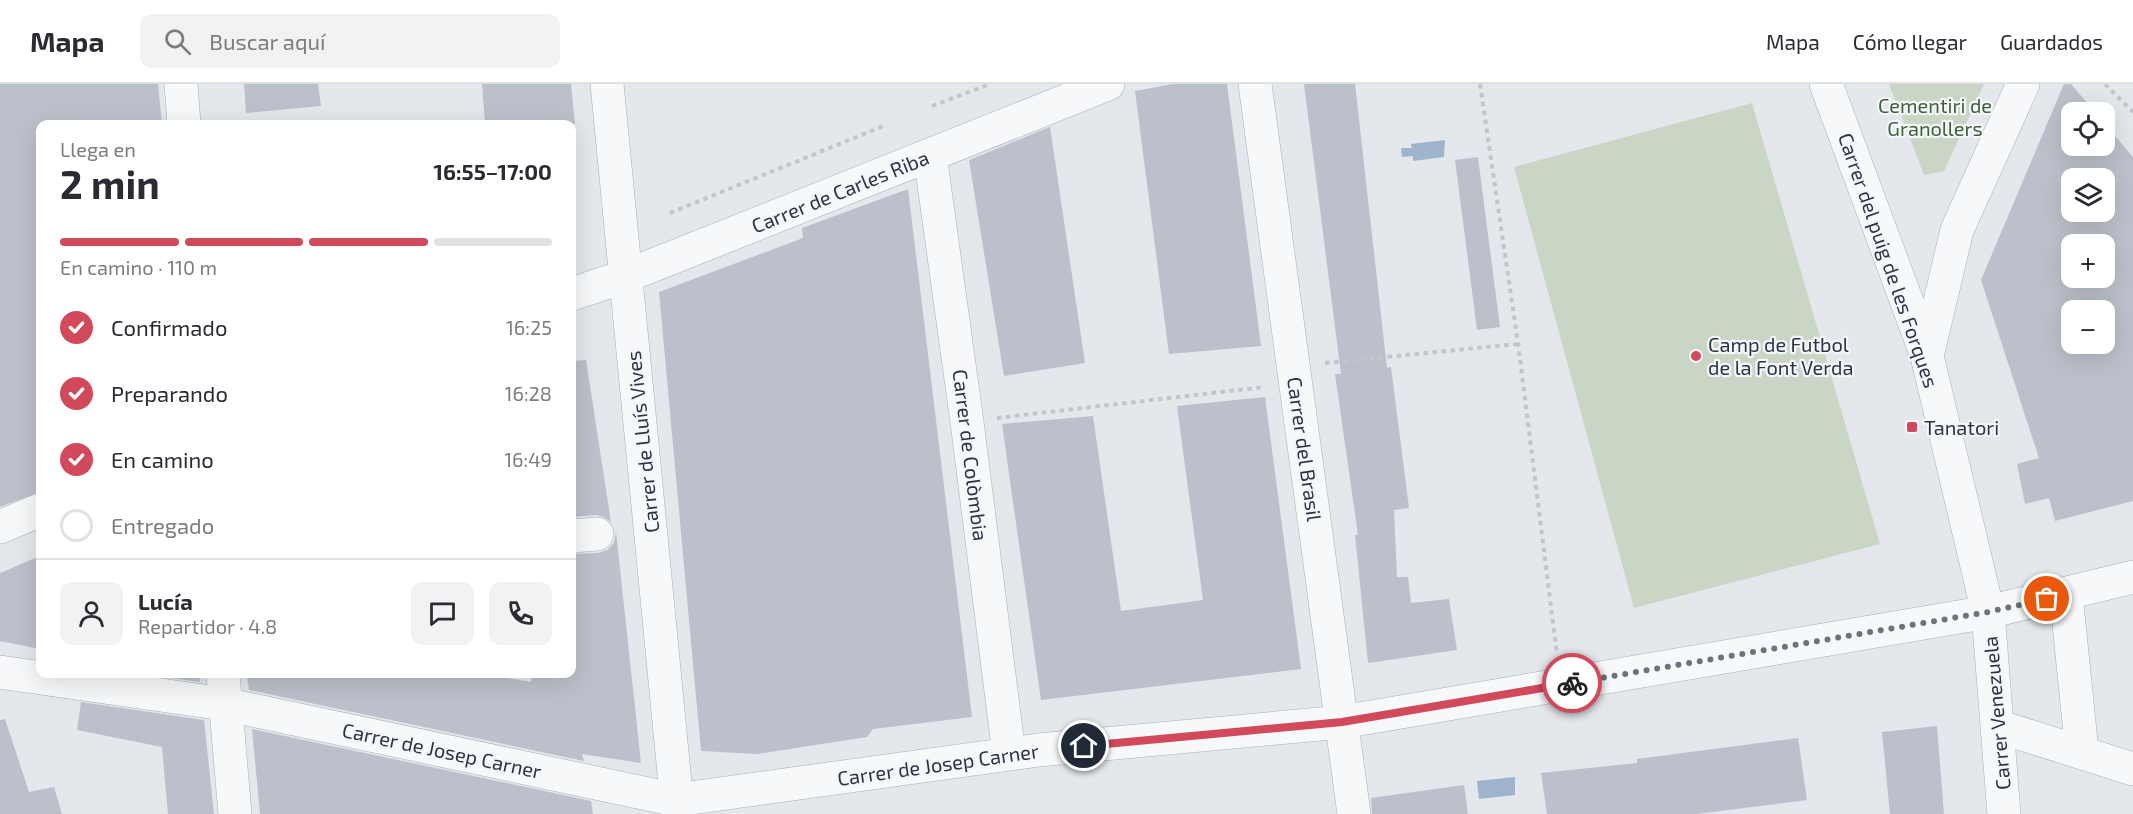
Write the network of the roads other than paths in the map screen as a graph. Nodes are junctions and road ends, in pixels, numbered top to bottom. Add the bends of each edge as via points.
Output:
1 (181, 84) edge
2 (607, 84) edge
3 (1108, 84) edge
4 (1255, 84) edge
5 (1826, 84) edge
6 (2023, 84) edge
7 (184, 120) edge
8 (930, 156) junction
9 (626, 276) junction
10 (576, 293) edge
11 (1927, 356) junction
12 (36, 512) edge
13 (0, 528) edge
14 (2133, 577) edge
15 (2066, 594) junction
16 (1988, 612) junction
17 (0, 672) edge
18 (36, 675) edge
19 (79, 678) edge
20 (224, 689) edge
21 (1342, 722) junction
22 (1997, 726) junction
23 (2082, 752) junction
24 (1009, 754) junction
25 (2133, 769) edge
26 (677, 807) edge
27 (235, 814) edge
28 (1354, 814) edge
29 (2004, 814) edge

1 - 7 street
2 - 9 street, Carrer de Lluís Vives
3 - 8 street, Carrer de Carles Riba
4 - 21 street, Carrer del Brasil
5 - 11 street, Carrer del puig de les Forques
6 - 11 street via 1957,230
8 - 9 street, Carrer de Carles Riba
8 - 24 street, Carrer de Colòmbia
9 - 10 street, Carrer de Carles Riba
9 - 26 street, Carrer de Lluís Vives
11 - 16 street, Carrer del puig de les Forques
12 - 13 street
14 - 15 street, Carrer de Josep Carner
15 - 16 street, Carrer de Josep Carner
15 - 23 street
16 - 21 street, Carrer de Josep Carner
16 - 22 street, Carrer Venezuela
17 - 18 street, Carrer de Josep Carner
19 - 20 street, Carrer de Josep Carner
20 - 26 street, Carrer de Josep Carner
20 - 27 street
21 - 24 street, Carrer de Josep Carner
21 - 28 street, Carrer del Brasil
22 - 23 street
22 - 29 street, Carrer Venezuela
23 - 25 street
24 - 26 street, Carrer de Josep Carner

